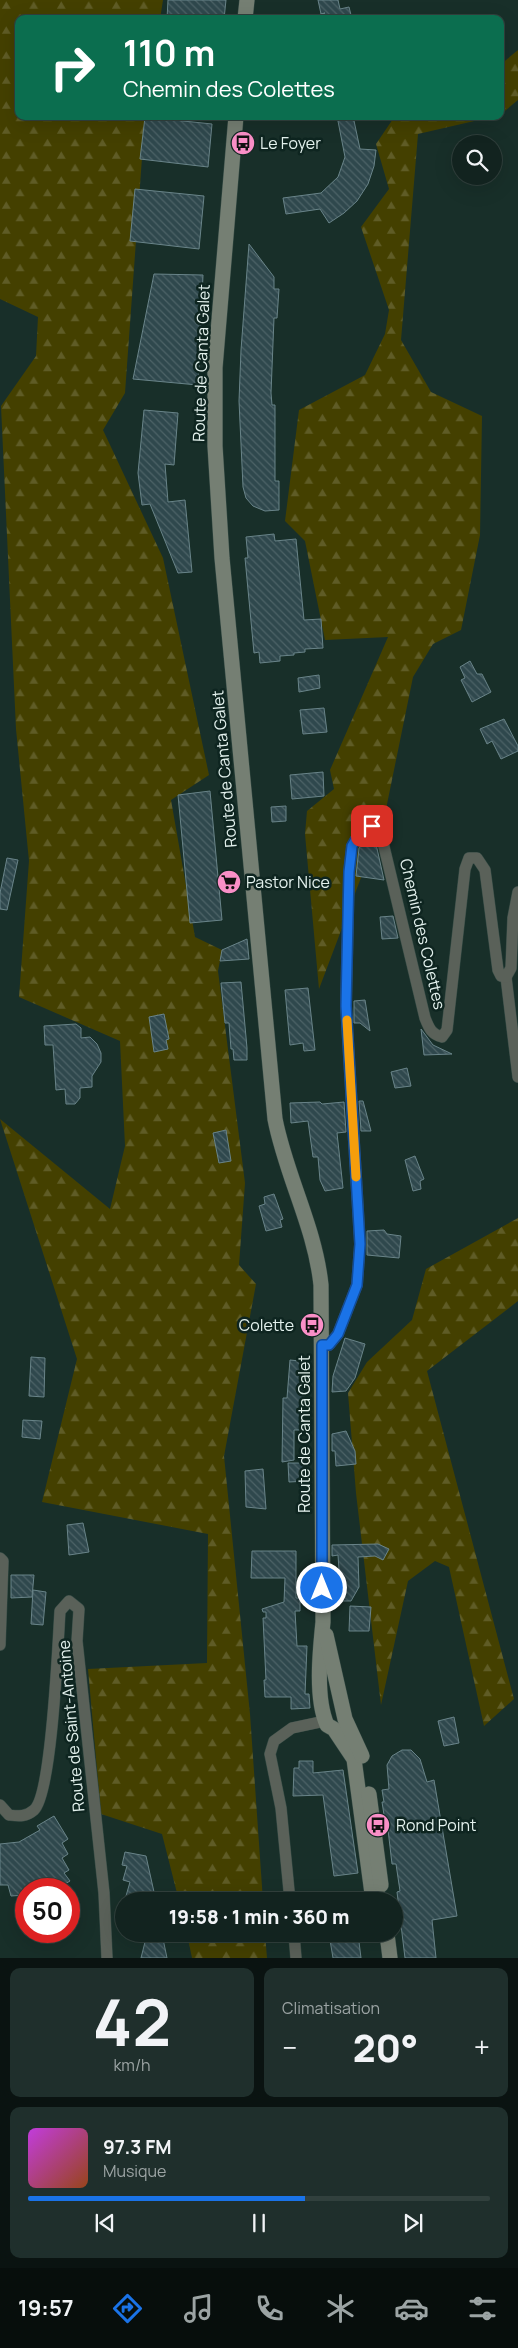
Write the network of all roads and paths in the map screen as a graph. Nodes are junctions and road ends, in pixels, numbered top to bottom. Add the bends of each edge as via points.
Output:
1 (247, 0) edge
2 (245, 15) edge
3 (236, 120) edge
4 (518, 892) edge
5 (506, 977) junction
6 (518, 1077) edge
7 (322, 1345) junction
8 (0, 1558) edge
9 (0, 1645) edge
10 (335, 1720) junction
11 (0, 1806) edge
12 (289, 1892) edge
13 (371, 1892) edge
14 (382, 1892) edge
15 (295, 1942) edge
16 (378, 1942) edge
17 (388, 1942) edge
18 (106, 1958) edge
19 (296, 1958) edge
20 (380, 1958) edge
21 (390, 1958) edge

1 - 2 main road
3 - 7 main road, Route de Canta Galet via 216,368 222,558 274,1119 319,1265
4 - 5 street via 513,918 511,968
5 - 6 street
5 - 7 street, Chemin des Colettes via 501,976 498,970 485,870 477,858 469,858 465,869 447,1030 442,1037 434,1035 425,1018 384,841 380,830 366,826 352,846 349,872 346,1006 360,1244 357,1285 338,1334 329,1345
7 - 10 main road, Route de Canta Galet via 321,1695
8 - 9 street
10 - 12 street via 292,1728 274,1741 270,1754 281,1808
10 - 13 main road via 354,1759
10 - 14 main road via 362,1757
11 - 18 street, Route de Saint-Antoine via 9,1815 23,1816 35,1809 41,1793 56,1699 60,1611 69,1601 79,1609 77,1640 104,1892
15 - 19 street
16 - 20 main road
17 - 21 main road

